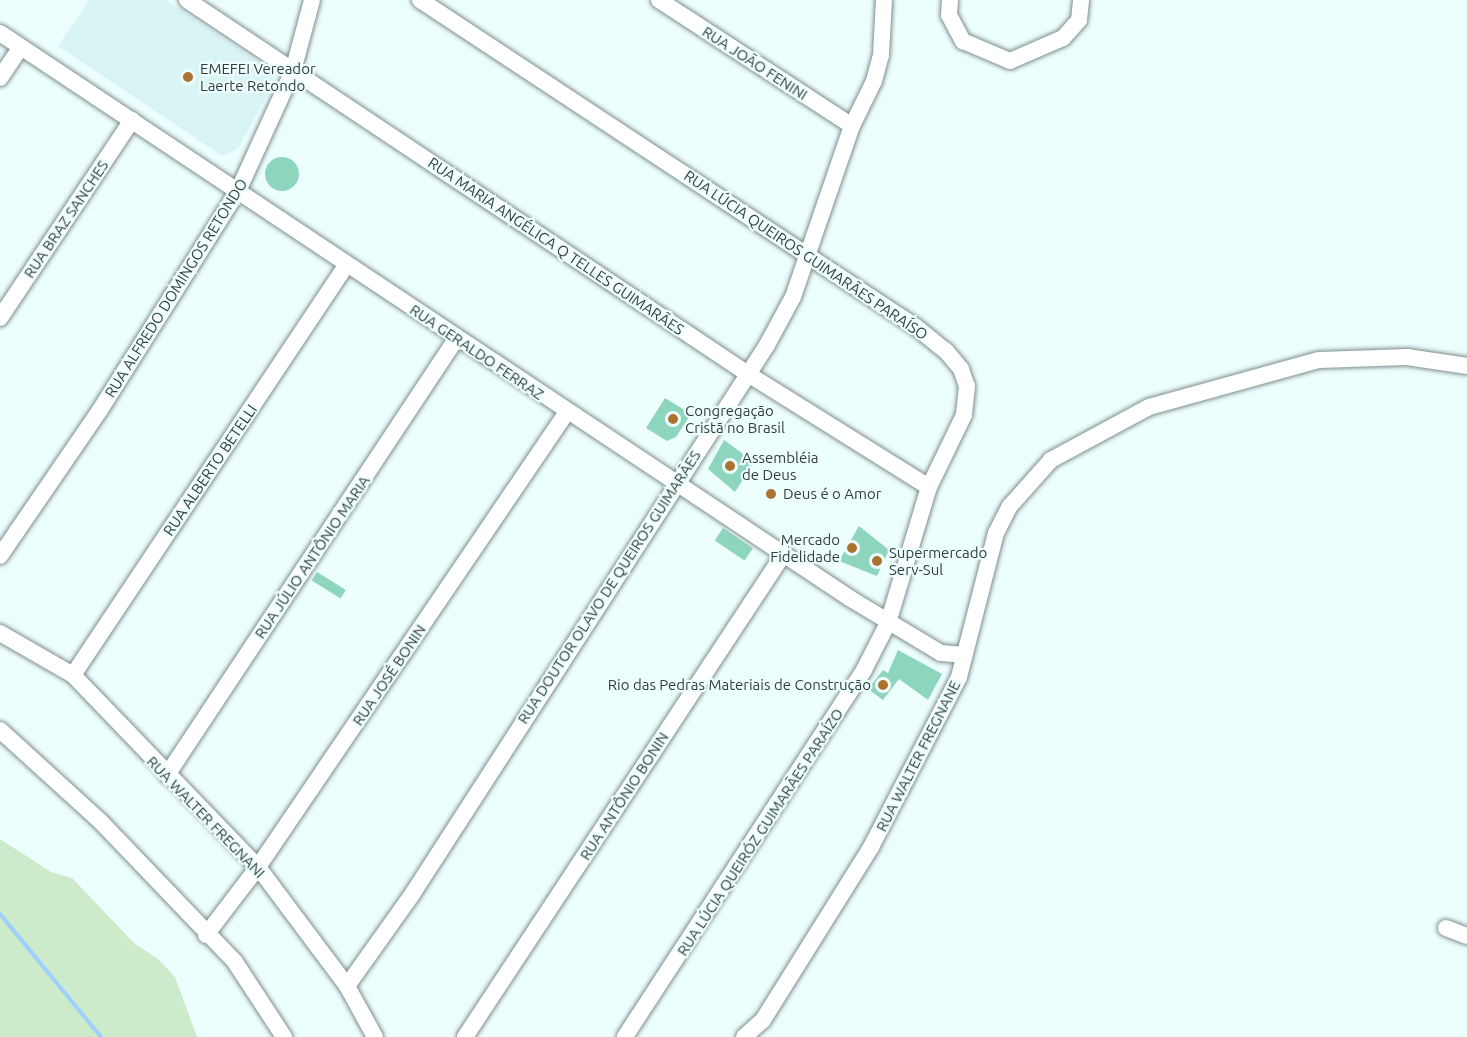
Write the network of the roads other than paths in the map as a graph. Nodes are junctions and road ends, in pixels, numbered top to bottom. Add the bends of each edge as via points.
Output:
1 (187, 0) edge
2 (312, 0) edge
3 (420, 0) edge
4 (659, 0) edge
5 (884, 0) edge
6 (950, 0) edge
7 (1081, 0) edge
8 (0, 33) edge
9 (21, 47) junction
10 (293, 71) junction
11 (0, 78) edge
12 (132, 120) junction
13 (852, 126) junction
14 (238, 191) junction
15 (809, 255) junction
16 (346, 265) junction
17 (0, 318) edge
18 (456, 339) junction
19 (1467, 366) edge
20 (748, 374) junction
21 (567, 412) junction
22 (676, 481) junction
23 (929, 487) junction
24 (783, 555) junction
25 (0, 556) edge
26 (888, 623) junction
27 (0, 633) edge
28 (962, 655) junction
29 (74, 675) junction
30 (0, 730) edge
31 (167, 775) junction
32 (258, 867) junction
33 (1446, 928) dead end
34 (206, 935) junction
35 (1467, 936) edge
36 (347, 986) junction
37 (284, 1037) edge
38 (375, 1037) edge
39 (465, 1037) edge
40 (624, 1037) edge
41 (744, 1037) edge

1 - 10 street, RUA MARIA ANGÉLICA Q TELLES GUIMARÃES
2 - 10 street, RUA ALFREDO DOMINGOS RETONDO
3 - 15 street, RUA LÚCIA QUEIROS GUIMARÃES PARAÍSO
4 - 13 street, RUA JOÃO FENINI
5 - 13 street, RUA DOUTOR OLAVO DE QUEIROS GUIMARÃES via 881,55
6 - 7 street via 949,15 963,41 1010,61 1063,38 1079,20
8 - 9 street, RUA GERALDO FERRAZ
9 - 11 street
9 - 12 street, RUA GERALDO FERRAZ
10 - 14 street, RUA ALFREDO DOMINGOS RETONDO
10 - 20 street, RUA MARIA ANGÉLICA Q TELLES GUIMARÃES
12 - 14 street, RUA GERALDO FERRAZ
12 - 17 street, RUA BRAZ SANCHES
13 - 15 street, RUA DOUTOR OLAVO DE QUEIROS GUIMARÃES
14 - 16 street, RUA GERALDO FERRAZ
14 - 25 street, RUA ALFREDO DOMINGOS RETONDO via 100,410
15 - 20 street, RUA DOUTOR OLAVO DE QUEIROS GUIMARÃES via 793,297
15 - 23 street, RUA LÚCIA QUEIROS GUIMARÃES PARAÍSO via 916,327 962,369 967,386 964,415
16 - 18 street, RUA GERALDO FERRAZ
16 - 29 street, RUA ALBERTO BETELLI
18 - 21 street, RUA GERALDO FERRAZ
18 - 31 street, RUA JÚLIO ANTÔNIO MARIA
19 - 28 street, RUA WALTER FREGNANE via 1407,357 1319,360 1253,375 1115,422 1051,460 1010,506 987,555
20 - 22 street, RUA DOUTOR OLAVO DE QUEIROS GUIMARÃES
20 - 23 street, RUA MARIA ANGÉLICA Q TELLES GUIMARÃES
21 - 22 street, RUA GERALDO FERRAZ
21 - 32 street, RUA JOSÉ BONIN
22 - 24 street, RUA GERALDO FERRAZ
22 - 36 street, RUA DOUTOR OLAVO DE QUEIROS GUIMARÃES via 413,893
23 - 26 street, RUA LÚCIA QUEIROS GUIMARÃES PARAÍSO
24 - 26 street, RUA GERALDO FERRAZ
24 - 39 street, RUA ANTÔNIO BONIN
26 - 28 street, RUA GERALDO FERRAZ via 941,653
26 - 40 street, RUA LÚCIA QUEIRÓZ GUIMARÃES PARAÍZO via 848,699
27 - 29 street, RUA WALTER FREGNANI
28 - 41 street, RUA WALTER FREGNANE via 959,677 871,847 763,1020
29 - 31 street, RUA WALTER FREGNANI
30 - 34 street via 100,821
31 - 32 street, RUA WALTER FREGNANI
32 - 34 street, RUA JOSÉ BONIN
32 - 36 street, RUA WALTER FREGNANI
33 - 35 street
34 - 37 street via 235,962
36 - 38 street, RUA WALTER FREGNANI

